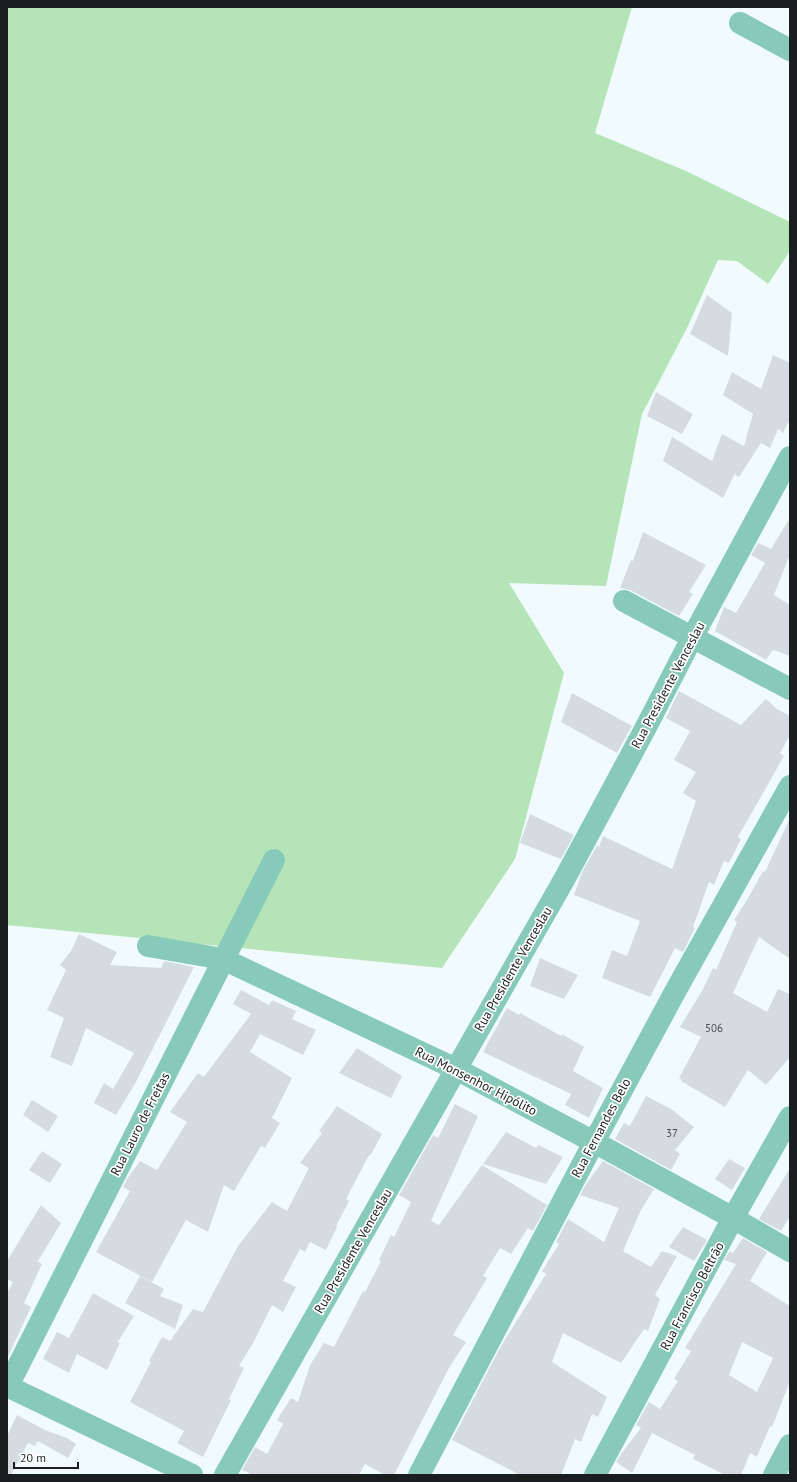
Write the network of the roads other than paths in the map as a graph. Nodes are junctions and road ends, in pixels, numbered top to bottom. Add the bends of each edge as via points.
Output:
1 (740, 23) dead end
2 (790, 50) edge
3 (790, 457) edge
4 (624, 601) dead end
5 (692, 638) junction
6 (790, 689) edge
7 (790, 786) edge
8 (274, 860) dead end
9 (148, 946) dead end
10 (223, 959) junction
11 (456, 1069) junction
12 (790, 1117) edge
13 (594, 1142) junction
14 (733, 1218) junction
15 (790, 1251) edge
16 (7, 1387) edge
17 (790, 1446) edge
18 (192, 1475) edge
19 (225, 1475) edge
20 (419, 1475) edge
21 (595, 1475) edge
22 (774, 1475) edge

1 - 2 street
3 - 5 street, Rua Presidente Venceslau
4 - 5 street
5 - 6 street
5 - 11 street, Rua Presidente Venceslau via 565,878
7 - 13 street, Rua Fernandes Belo
8 - 10 street, Rua Lauro de Freitas
9 - 10 street, Rua Monsenhor Hipólito
10 - 11 street, Rua Monsenhor Hipólito
10 - 16 street, Rua Lauro de Freitas
11 - 13 street, Rua Monsenhor Hipólito
11 - 19 street, Rua Presidente Venceslau
12 - 14 street, Rua Francisco Beltrão
13 - 14 street, Rua Monsenhor Hipólito
13 - 20 street, Rua Fernandes Belo
14 - 15 street, Rua Monsenhor Hipólito
14 - 21 street, Rua Francisco Beltrão
16 - 18 street
17 - 22 street

